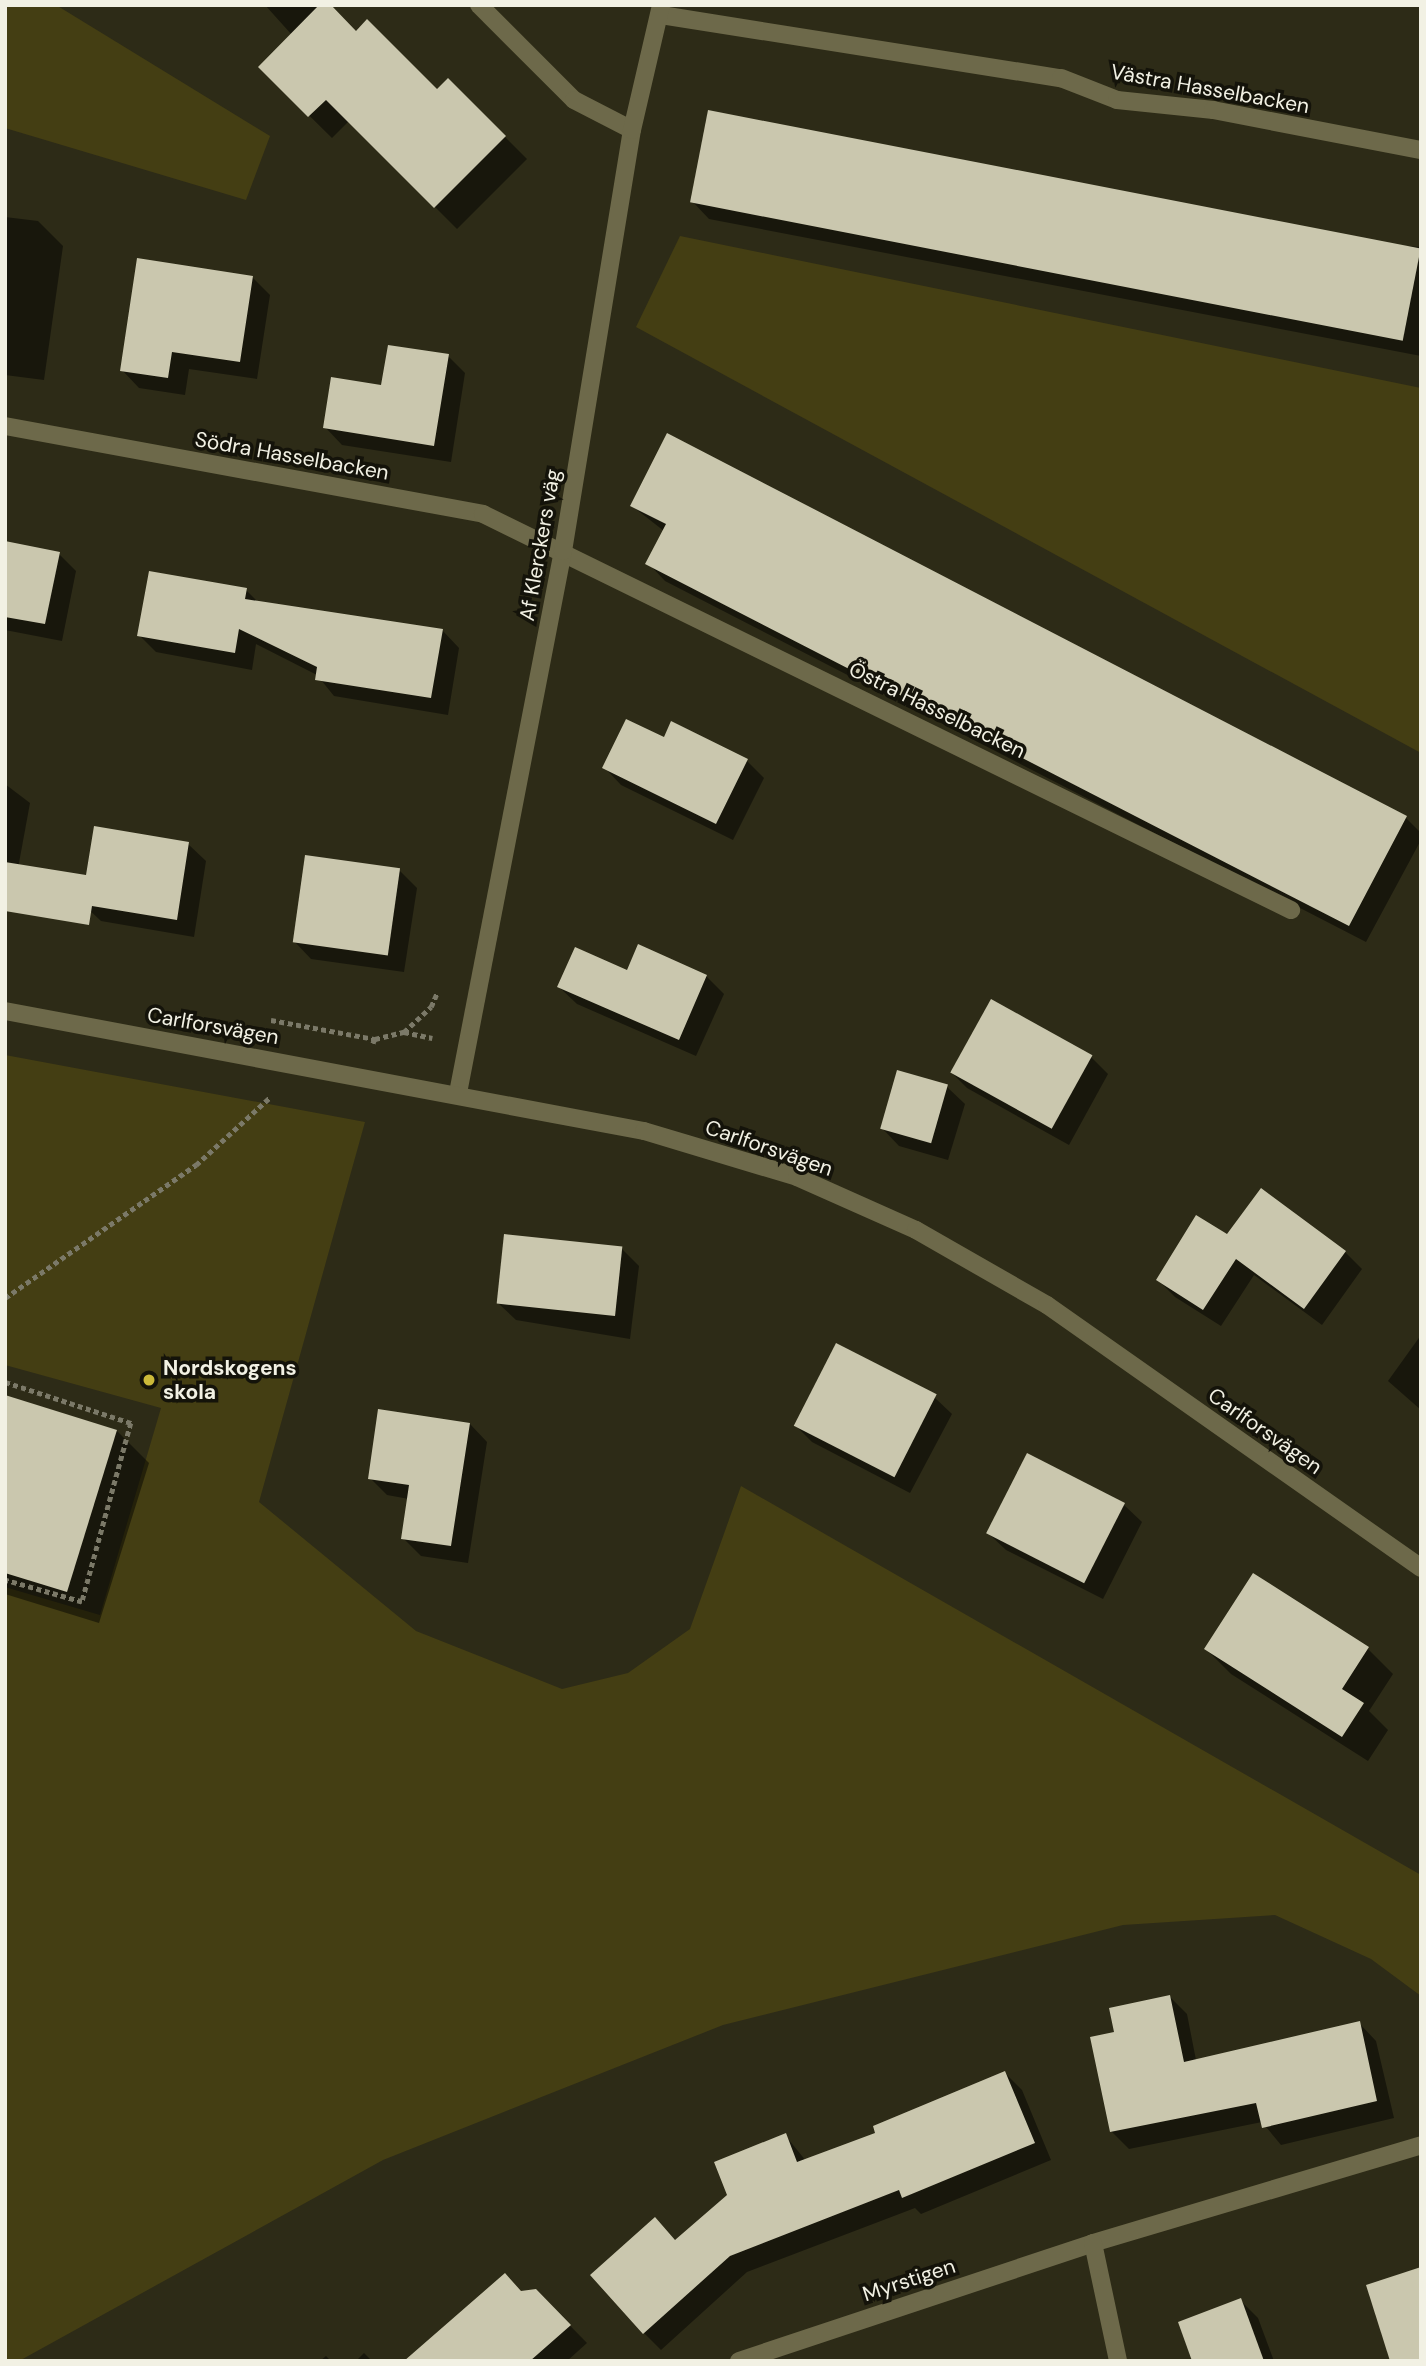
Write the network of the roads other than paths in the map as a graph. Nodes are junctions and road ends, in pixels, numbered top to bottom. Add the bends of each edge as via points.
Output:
1 (479, 5) edge
2 (661, 10) edge
3 (632, 130) junction
4 (1421, 150) edge
5 (5, 426) edge
6 (563, 551) junction
7 (1291, 910) dead end
8 (5, 1011) edge
9 (458, 1093) junction
10 (1421, 1569) edge
11 (1421, 2145) edge
12 (1093, 2243) junction
13 (739, 2361) edge
14 (1118, 2361) edge

1 - 3 street via 574,100
2 - 3 street, Af Klerckers väg
2 - 4 street, Västra Hasselbacken via 1061,78 1117,100 1213,110
3 - 6 street, Af Klerckers väg
5 - 6 street, Södra Hasselbacken via 482,514
6 - 7 street, Östra Hasselbacken
6 - 9 street, Af Klerckers väg
8 - 9 street, Carlforsvägen
9 - 10 street, Carlforsvägen via 645,1131 797,1177 916,1230 1048,1305
11 - 12 street, Myrstigen
12 - 13 street, Myrstigen
12 - 14 street

